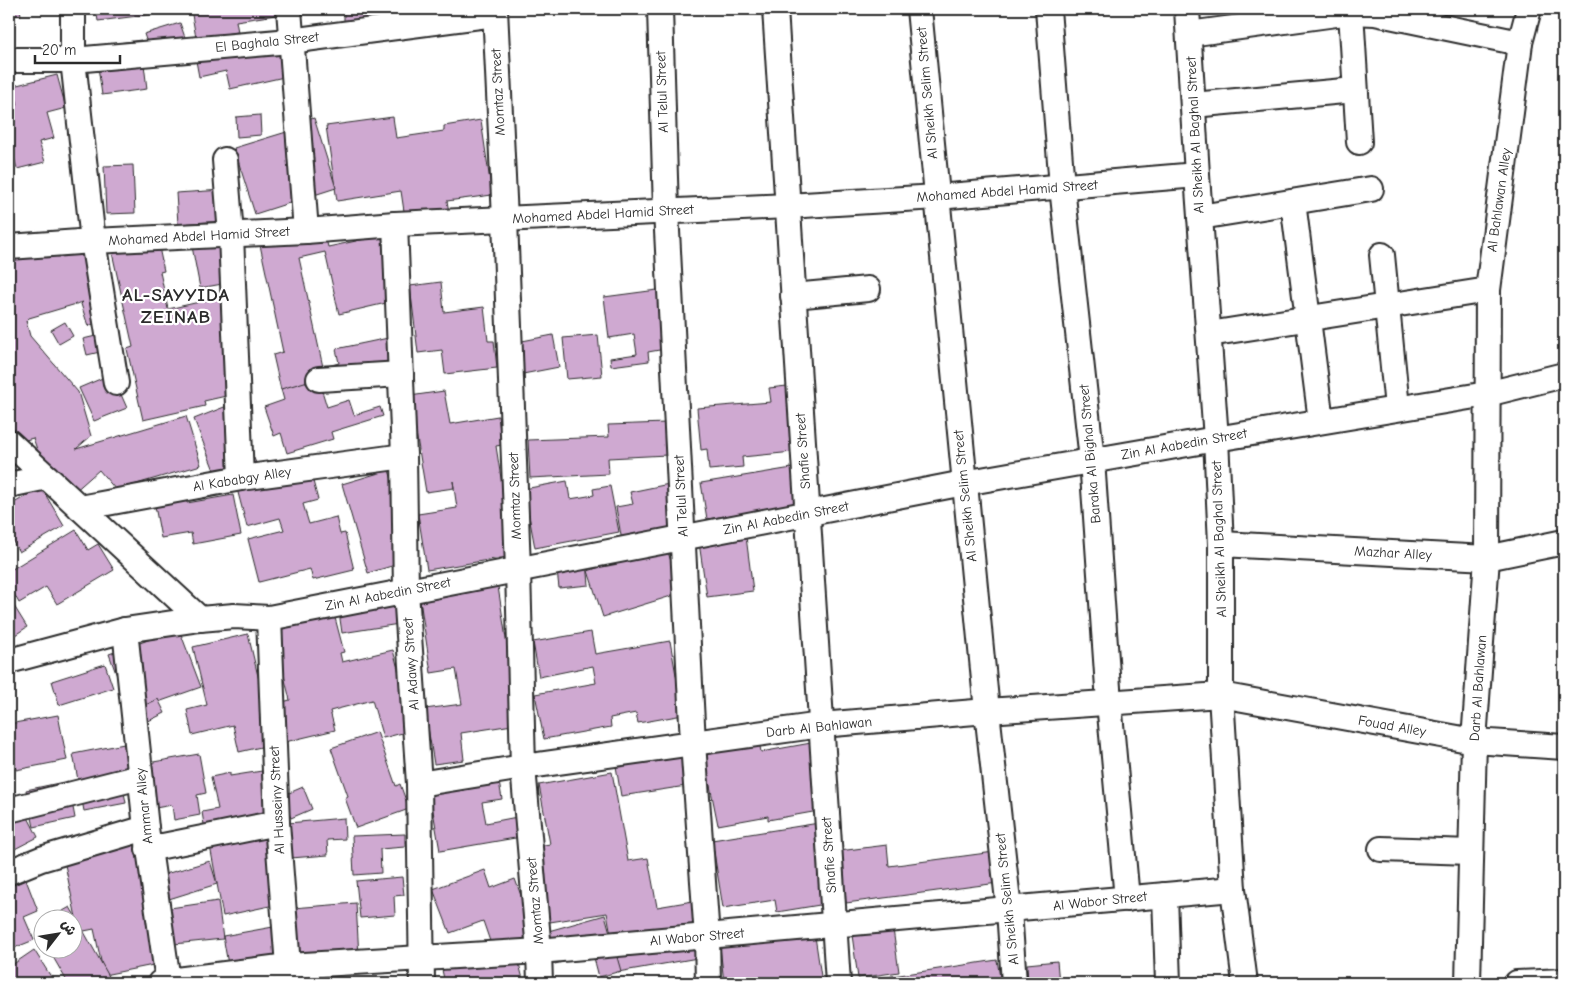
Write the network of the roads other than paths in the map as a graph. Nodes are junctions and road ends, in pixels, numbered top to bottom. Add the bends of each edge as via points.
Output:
1 (73, 9) edge
2 (289, 9) edge
3 (660, 9) edge
4 (775, 9) edge
5 (919, 9) edge
6 (1048, 9) edge
7 (1187, 9) edge
8 (1529, 9) edge
9 (495, 12) edge
10 (1352, 12) junction
11 (1423, 16) edge
12 (1189, 34) junction
13 (290, 41) junction
14 (1520, 43) junction
15 (9, 60) edge
16 (73, 60) junction
17 (1355, 90) junction
18 (1193, 105) junction
19 (1359, 142) dead end
20 (225, 160) dead end
21 (1197, 175) junction
22 (1062, 187) junction
23 (1371, 189) dead end
24 (936, 197) junction
25 (1292, 202) junction
26 (787, 206) junction
27 (666, 211) junction
28 (1200, 217) junction
29 (505, 219) junction
30 (395, 224) junction
31 (306, 231) junction
32 (230, 235) junction
33 (93, 241) junction
34 (9, 247) edge
35 (1382, 255) dead end
36 (868, 289) dead end
37 (1488, 290) junction
38 (793, 296) junction
39 (1387, 306) junction
40 (1308, 318) junction
41 (1209, 334) junction
42 (401, 374) junction
43 (1564, 375) edge
44 (319, 379) dead end
45 (116, 384) dead end
46 (1487, 394) junction
47 (1397, 408) junction
48 (1321, 421) junction
49 (1216, 439) junction
50 (9, 442) edge
51 (404, 456) junction
52 (1092, 460) junction
53 (47, 477) junction
54 (241, 478) junction
55 (964, 483) junction
56 (9, 485) edge
57 (80, 508) junction
58 (808, 513) junction
59 (683, 538) junction
60 (1564, 542) edge
61 (1221, 544) junction
62 (1486, 558) junction
63 (518, 569) junction
64 (406, 591) junction
65 (269, 618) junction
66 (200, 619) junction
67 (125, 630) junction
68 (9, 662) edge
69 (1221, 695) junction
70 (1109, 702) junction
71 (987, 711) junction
72 (821, 726) junction
73 (1474, 741) junction
74 (693, 743) junction
75 (1564, 747) edge
76 (523, 767) junction
77 (140, 777) junction
78 (419, 784) junction
79 (9, 810) edge
80 (277, 823) junction
81 (147, 839) junction
82 (1381, 850) dead end
83 (1471, 852) junction
84 (9, 872) edge
85 (1233, 889) junction
86 (1166, 895) junction
87 (1127, 899) junction
88 (1009, 910) junction
89 (834, 924) junction
90 (706, 937) junction
91 (539, 951) junction
92 (421, 959) junction
93 (287, 975) edge
94 (164, 982) edge
95 (1549, 982) edge
96 (422, 983) edge
97 (540, 983) edge
98 (708, 983) edge
99 (838, 983) edge
100 (1014, 983) edge
101 (1168, 983) edge
102 (1245, 983) edge
103 (1468, 983) edge
104 (1517, 983) edge

1 - 16 street
2 - 13 street
3 - 27 street, Al Telul Street
4 - 26 street, Shafie Street
5 - 24 street, Al Sheikh Selim Street
6 - 22 street, Baraka Al Bighal Street
7 - 12 street, Al Sheikh Al Baghal Street
8 - 14 street, Al Bahlawan Alley
9 - 13 street, El Baghala Street
9 - 29 street, Momtaz Street
10 - 11 street
10 - 12 street
10 - 17 street
11 - 14 street
12 - 18 street, Al Sheikh Al Baghal Street
13 - 16 street, El Baghala Street
13 - 31 street
14 - 37 street, Al Bahlawan Alley
15 - 16 street, El Baghala Street
16 - 33 street
17 - 18 street
17 - 19 street
18 - 21 street, Al Sheikh Al Baghal Street
20 - 32 street
21 - 22 street, Mohamed Abdel Hamid Street
21 - 28 street, Al Sheikh Al Baghal Street
22 - 24 street, Mohamed Abdel Hamid Street
22 - 52 street, Baraka Al Bighal Street
23 - 25 street
24 - 26 street, Mohamed Abdel Hamid Street
24 - 55 street, Al Sheikh Selim Street
25 - 28 street
25 - 40 street
26 - 27 street, Mohamed Abdel Hamid Street
26 - 38 street, Shafie Street
27 - 29 street, Mohamed Abdel Hamid Street
27 - 59 street, Al Telul Street
28 - 41 street, Al Sheikh Al Baghal Street
29 - 30 street, Mohamed Abdel Hamid Street
29 - 63 street, Momtaz Street
30 - 31 street, Mohamed Abdel Hamid Street
30 - 42 street, Al Adawy Street
31 - 32 street, Mohamed Abdel Hamid Street
32 - 33 street, Mohamed Abdel Hamid Street
32 - 54 street
33 - 34 street, Mohamed Abdel Hamid Street
33 - 45 street
35 - 39 street
36 - 38 street
37 - 39 street
37 - 46 street, Al Bahlawan Alley
38 - 58 street, Shafie Street
39 - 40 street
39 - 47 street
40 - 41 street
40 - 48 street
41 - 49 street, Al Sheikh Al Baghal Street
42 - 44 street
42 - 51 street, Al Adawy Street
43 - 46 street, Zin Al Aabedin Street
46 - 47 street, Zin Al Aabedin Street
46 - 62 street, Darb Al Bahlawan
47 - 48 street, Zin Al Aabedin Street
48 - 49 street, Zin Al Aabedin Street
49 - 52 street, Zin Al Aabedin Street
49 - 61 street, Al Sheikh Al Baghal Street
50 - 53 street
51 - 54 street, Al Kababgy Alley
51 - 64 street, Al Adawy Street
52 - 55 street, Zin Al Aabedin Street
52 - 70 street, Baraka Al Bighal Street
53 - 56 street
53 - 57 street
54 - 57 street, Al Kababgy Alley
55 - 58 street, Zin Al Aabedin Street
55 - 71 street, Al Sheikh Selim Street
57 - 66 street
58 - 59 street, Zin Al Aabedin Street
58 - 72 street, Shafie Street
59 - 63 street, Zin Al Aabedin Street
59 - 74 street, Al Telul Street
60 - 62 street, Mazhar Alley
61 - 62 street, Mazhar Alley
61 - 69 street, Al Sheikh Al Baghal Street
62 - 73 street, Darb Al Bahlawan
63 - 64 street, Zin Al Aabedin Street
63 - 76 street, Momtaz Street
64 - 65 street, Zin Al Aabedin Street
64 - 78 street, Al Adawy Street
65 - 66 street, Zin Al Aabedin Street via 234,616
65 - 80 street, Al Husseiny Street
66 - 67 street, Zin Al Aabedin Street
67 - 68 street, Zin Al Aabedin Street
67 - 77 street, Ammar Alley
69 - 70 street, Darb Al Bahlawan
69 - 73 street, Fouad Alley
69 - 85 street, Al Sheikh Al Baghal Street
70 - 71 street, Darb Al Bahlawan
70 - 87 street, Baraka Al Bighal Street
71 - 72 street, Darb Al Bahlawan
71 - 88 street, Al Sheikh Selim Street
72 - 74 street, Darb Al Bahlawan
72 - 89 street, Shafie Street
73 - 75 street, Fouad Alley
73 - 83 street, Darb Al Bahlawan
74 - 76 street, Darb Al Bahlawan
74 - 90 street, Al Telul Street
76 - 78 street, Darb Al Bahlawan
76 - 91 street, Momtaz Street
77 - 79 street
77 - 81 street, Ammar Alley
78 - 92 street, Al Adawy Street
80 - 81 street
80 - 93 street, Al Husseiny Street
81 - 84 street via 41,859
81 - 94 street, Ammar Alley
82 - 83 street
83 - 103 street, Darb Al Bahlawan
85 - 86 street, Al Wabor Street
85 - 102 street, Al Sheikh Al Baghal Street
86 - 87 street, Al Wabor Street
86 - 101 street
87 - 88 street, Al Wabor Street
88 - 89 street, Al Wabor Street
88 - 100 street, Al Sheikh Selim Street
89 - 90 street, Al Wabor Street
89 - 99 street, Shafie Street
90 - 91 street, Al Wabor Street
90 - 98 street, Al Telul Street
91 - 92 street, Al Wabor Street
91 - 97 street, Momtaz Street
92 - 93 street, Al Wabor Street
92 - 96 street, Al Adawy Street
93 - 94 street, Al Wabor Street
95 - 104 street

